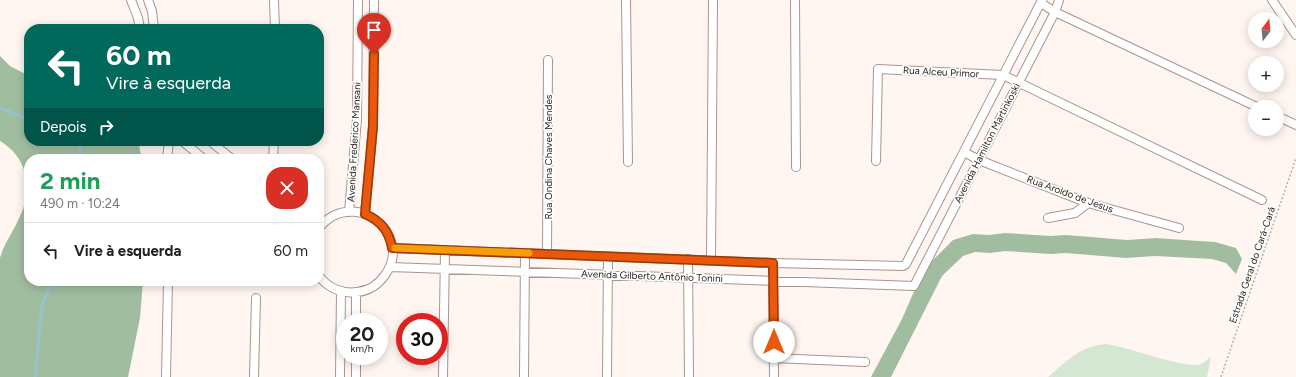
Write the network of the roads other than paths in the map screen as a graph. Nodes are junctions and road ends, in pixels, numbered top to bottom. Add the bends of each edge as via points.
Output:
1 (131, 0) edge
2 (148, 0) edge
3 (274, 0) edge
4 (358, 0) edge
5 (374, 0) edge
6 (626, 0) edge
7 (713, 0) edge
8 (795, 0) edge
9 (1059, 0) edge
10 (1272, 0) edge
11 (1042, 2) edge
12 (1055, 12) junction
13 (139, 24) edge
14 (153, 24) edge
15 (275, 24) edge
16 (1296, 35) edge
17 (548, 60) dead end
18 (1003, 75) junction
19 (1019, 81) junction
20 (1248, 103) edge
21 (1284, 119) edge
22 (1296, 125) edge
23 (188, 146) edge
24 (216, 146) edge
25 (964, 152) junction
26 (198, 154) edge
27 (226, 154) edge
28 (979, 160) junction
29 (876, 161) dead end
30 (628, 162) dead end
31 (796, 167) dead end
32 (1262, 200) dead end
33 (1088, 203) junction
34 (349, 212) junction
35 (365, 214) junction
36 (1048, 218) dead end
37 (324, 224) edge
38 (1179, 228) dead end
39 (392, 248) junction
40 (445, 250) junction
41 (525, 253) junction
42 (547, 254) junction
43 (608, 257) junction
44 (688, 259) junction
45 (711, 260) junction
46 (773, 263) junction
47 (906, 264) joint
48 (390, 266) junction
49 (444, 268) junction
50 (525, 272) junction
51 (608, 275) junction
52 (689, 278) junction
53 (324, 281) edge
54 (774, 281) junction
55 (168, 286) edge
56 (914, 286) joint
57 (341, 291) junction
58 (356, 292) junction
59 (256, 298) dead end
60 (356, 313) edge
61 (774, 358) junction
62 (865, 362) dead end
63 (356, 365) edge
64 (166, 377) edge
65 (254, 377) edge
66 (340, 377) edge
67 (356, 377) edge
68 (443, 377) edge
69 (524, 377) edge
70 (607, 377) edge
71 (689, 377) edge
72 (774, 377) edge

1 - 13 street
2 - 14 street
3 - 15 street
4 - 34 street, Avenida Frederico Mansani via 357,119
5 - 35 street, Avenida Frederico Mansani via 373,126
6 - 30 street
7 - 45 street
8 - 31 street
9 - 12 street, Avenida Hamilton Martinkoski
10 - 16 street
11 - 12 street
11 - 18 street, Avenida Hamilton Martinkoski
12 - 19 street, Avenida Hamilton Martinkoski
12 - 20 street
17 - 42 street, Rua Ondina Chaves Mendes
18 - 19 street, Rua Alceu Primor
18 - 25 street, Avenida Hamilton Martinkoski
18 - 29 street, Rua Alceu Primor via 878,69
19 - 28 street, Avenida Hamilton Martinkoski
19 - 32 street, Rua Alceu Primor
21 - 22 street
23 - 26 street
24 - 27 street
25 - 28 street, Rua Aroldo de Jesus
25 - 47 street, Avenida Hamilton Martinkoski
28 - 33 street, Rua Aroldo de Jesus
28 - 56 street, Avenida Hamilton Martinkoski
33 - 36 street via 1074,213
33 - 38 street, Rua Aroldo de Jesus
34 - 35 street
34 - 37 street via 334,215
35 - 39 street via 383,226
39 - 40 street, Avenida Gilberto Antônio Tonini
39 - 48 street
40 - 41 street, Avenida Gilberto Antônio Tonini
40 - 49 street
41 - 42 street, Avenida Gilberto Antônio Tonini
41 - 50 street
42 - 43 street, Avenida Gilberto Antônio Tonini
43 - 44 street, Avenida Gilberto Antônio Tonini
43 - 51 street
44 - 45 street, Avenida Gilberto Antônio Tonini
44 - 52 street
45 - 46 street, Avenida Gilberto Antônio Tonini
46 - 47 street, Avenida Gilberto Antônio Tonini via 900,267
46 - 54 street
48 - 49 street, Avenida Gilberto Antônio Tonini
48 - 58 street via 377,284
49 - 50 street, Avenida Gilberto Antônio Tonini
49 - 68 street
50 - 51 street, Avenida Gilberto Antônio Tonini
50 - 69 street
51 - 52 street, Avenida Gilberto Antônio Tonini
51 - 70 street
52 - 54 street, Avenida Gilberto Antônio Tonini
52 - 71 street
53 - 57 street
54 - 56 street, Avenida Gilberto Antônio Tonini
54 - 61 street
55 - 64 street
57 - 58 street
57 - 66 street
58 - 60 street
59 - 65 street
61 - 62 street
61 - 72 street
63 - 67 street

